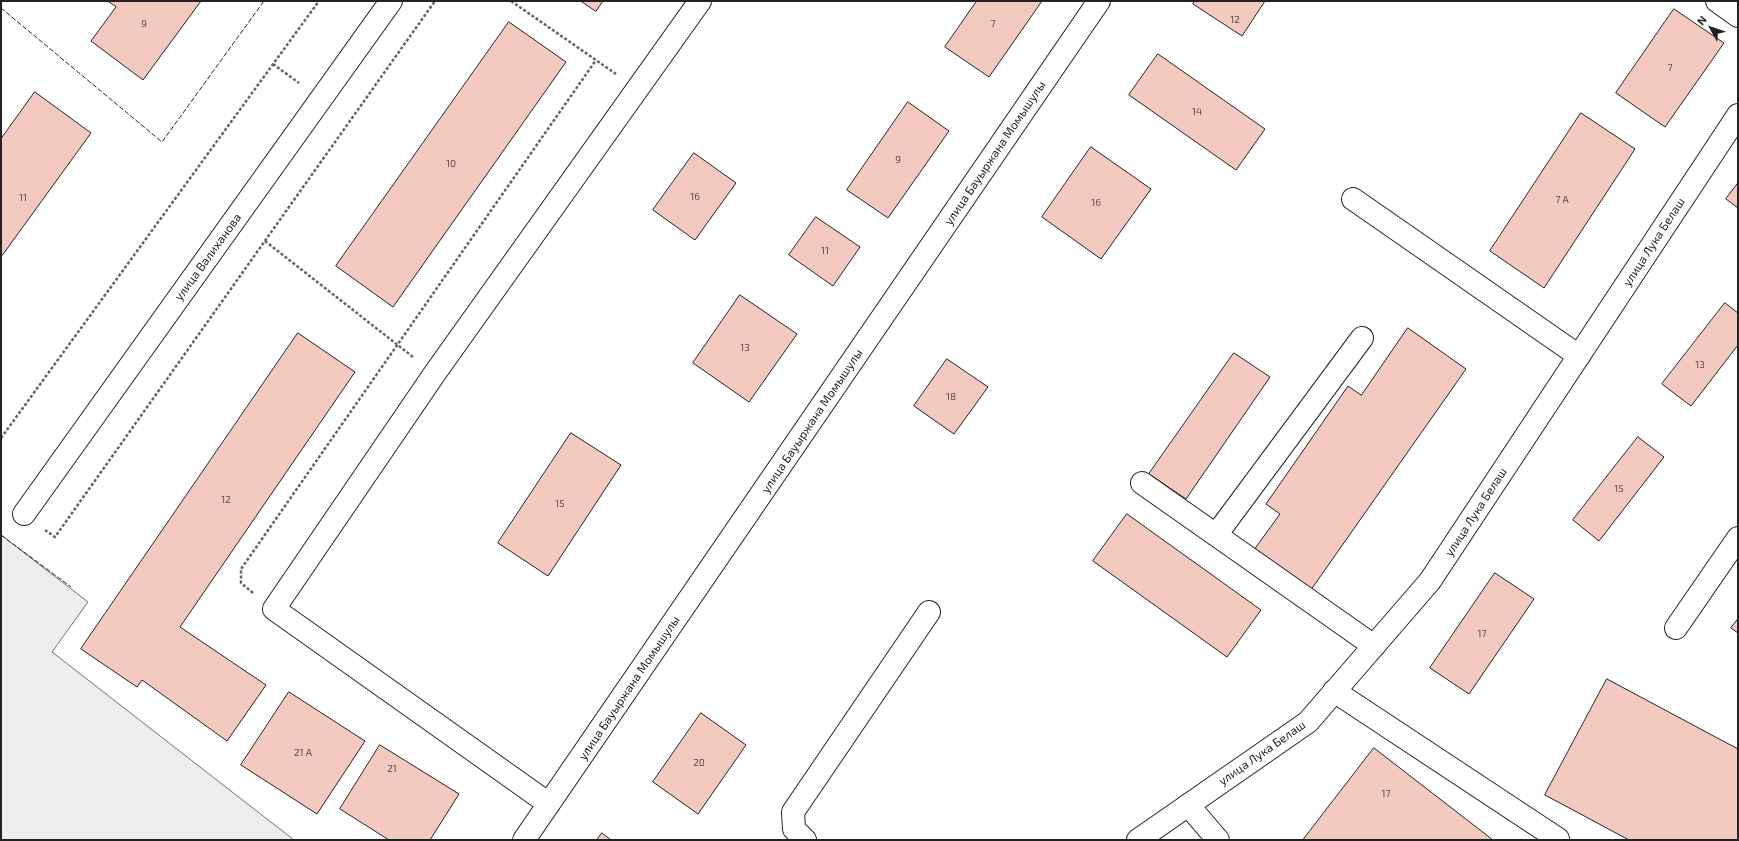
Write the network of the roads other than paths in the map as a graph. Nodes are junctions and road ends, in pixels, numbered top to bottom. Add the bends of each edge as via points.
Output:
1 (391, 1) edge
2 (700, 1) edge
3 (1099, 1) edge
4 (1717, 1) edge
5 (1738, 16) edge
6 (1738, 115) edge
7 (1353, 199) dead end
8 (1362, 338) dead end
9 (1579, 356) junction
10 (1142, 482) dead end
11 (24, 514) road end
12 (1216, 535) junction
13 (1738, 538) edge
14 (929, 612) dead end
15 (1676, 628) dead end
16 (1374, 646) junction
17 (1334, 691) junction
18 (549, 804) junction
19 (1188, 805) junction
20 (1558, 839) dead end
21 (524, 840) edge
22 (805, 840) edge
23 (1138, 840) edge
24 (1218, 840) edge

1 - 11 street, улица Валиханова
2 - 18 street via 434,373 274,609
3 - 18 street, улица Бауыржана Момышулы
4 - 5 street
6 - 9 street, улица Лука Белаш
7 - 9 street
8 - 12 street
9 - 16 street, улица Лука Белаш via 1430,582
10 - 12 street
12 - 16 street
13 - 15 street
14 - 22 street via 793,812 794,829
16 - 17 street, улица Лука Белаш
17 - 19 street, улица Лука Белаш via 1308,722
17 - 20 street
18 - 21 street, улица Бауыржана Момышулы
19 - 23 street, улица Лука Белаш
19 - 24 street

